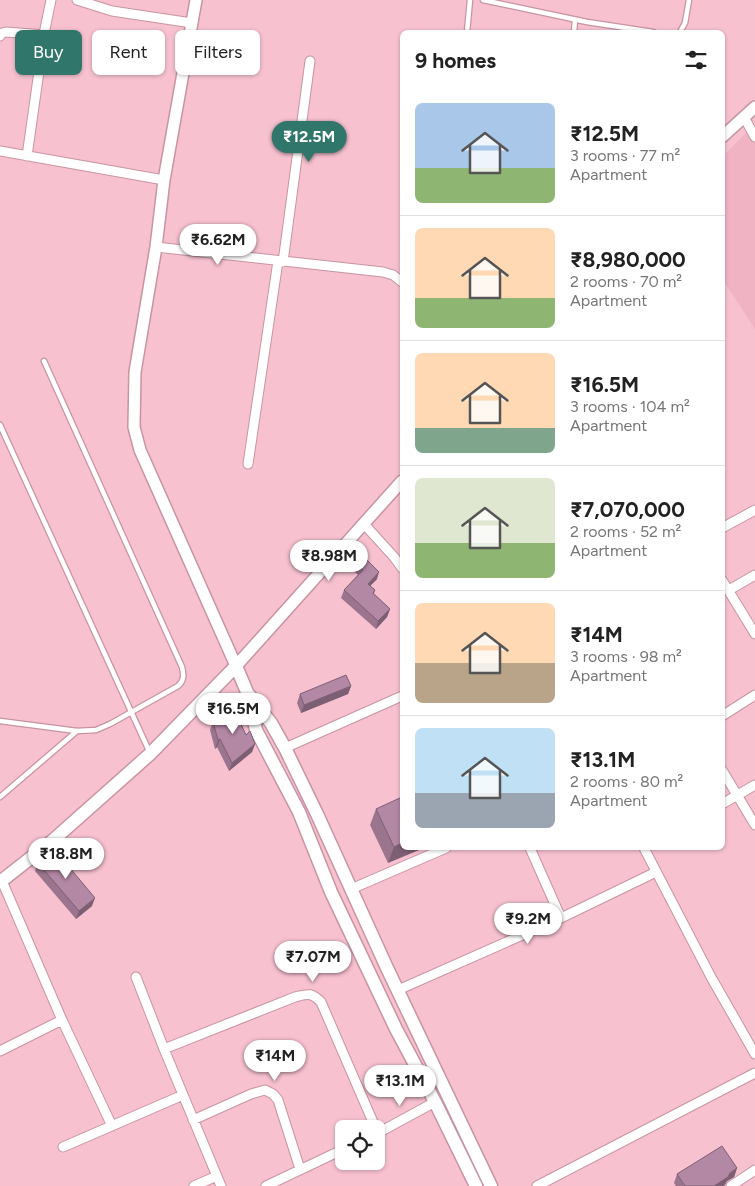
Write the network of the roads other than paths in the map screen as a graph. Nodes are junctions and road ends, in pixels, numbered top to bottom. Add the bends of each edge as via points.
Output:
1 (51, 0) edge
2 (77, 0) edge
3 (196, 0) edge
4 (470, 0) edge
5 (483, 0) edge
6 (689, 0) edge
7 (575, 20) junction
8 (192, 23) junction
9 (45, 30) edge
10 (467, 30) edge
11 (574, 30) edge
12 (640, 30) edge
13 (681, 30) edge
14 (15, 33) edge
15 (0, 36) edge
16 (310, 61) dead end
17 (38, 75) edge
18 (755, 107) edge
19 (744, 116) junction
20 (725, 134) edge
21 (755, 137) edge
22 (0, 151) edge
23 (27, 156) junction
24 (164, 180) junction
25 (156, 247) junction
26 (281, 261) junction
27 (400, 280) edge
28 (44, 362) dead end
29 (0, 425) edge
30 (248, 464) dead end
31 (400, 483) edge
32 (755, 510) edge
33 (364, 524) junction
34 (725, 526) edge
35 (400, 565) edge
36 (755, 575) edge
37 (725, 584) edge
38 (729, 590) junction
39 (755, 634) edge
40 (236, 666) junction
41 (247, 692) junction
42 (755, 695) edge
43 (400, 697) edge
44 (130, 712) junction
45 (725, 714) edge
46 (0, 721) edge
47 (77, 731) junction
48 (285, 748) junction
49 (150, 754) junction
50 (725, 775) edge
51 (755, 785) edge
52 (737, 795) junction
53 (0, 797) edge
54 (725, 802) edge
55 (755, 825) edge
56 (441, 850) edge
57 (531, 850) edge
58 (646, 850) edge
59 (656, 872) junction
60 (1, 881) edge
61 (351, 889) junction
62 (561, 918) junction
63 (136, 977) dead end
64 (398, 990) junction
65 (62, 1020) junction
66 (164, 1049) junction
67 (0, 1051) edge
68 (755, 1054) edge
69 (755, 1073) edge
70 (183, 1095) junction
71 (435, 1102) junction
72 (193, 1120) junction
73 (371, 1120) edge
74 (112, 1126) junction
75 (385, 1127) edge
76 (63, 1147) dead end
77 (335, 1153) edge
78 (476, 1157) junction
79 (465, 1164) junction
80 (300, 1169) junction
81 (755, 1170) edge
82 (217, 1176) junction
83 (194, 1186) edge
84 (221, 1186) edge
85 (266, 1186) edge
86 (476, 1186) edge
87 (491, 1186) edge
88 (537, 1186) edge
89 (731, 1186) edge

1 - 9 street
2 - 8 street via 112,12
3 - 8 street
4 - 10 lane
5 - 7 lane
6 - 13 lane via 686,23
7 - 11 lane
7 - 12 lane
8 - 24 street
14 - 15 street via 6,32
16 - 26 street
17 - 23 street
18 - 19 street
19 - 20 street
19 - 21 street
22 - 23 street
23 - 24 street
24 - 25 street
25 - 26 street
25 - 40 street via 135,372 134,427 140,450
26 - 27 street via 384,272
26 - 30 street
28 - 44 lane via 184,675 178,686
29 - 44 lane
31 - 33 street
32 - 34 street
33 - 35 street
33 - 40 street
36 - 38 street
37 - 38 street
38 - 39 street
40 - 41 main road
40 - 49 main road
41 - 48 main road
41 - 71 main road via 256,730 298,812 331,892 396,1029
42 - 45 street
43 - 48 street
44 - 47 lane via 96,730
44 - 49 lane
46 - 47 lane
47 - 53 lane
48 - 61 main road
49 - 60 main road via 51,842
50 - 52 street
51 - 52 street
52 - 54 street
52 - 55 street
56 - 61 street
57 - 62 street
58 - 59 street
59 - 62 street
59 - 68 street
60 - 65 street
61 - 64 main road
62 - 64 street
63 - 66 street
64 - 78 main road
65 - 67 street
65 - 74 street
66 - 70 street
66 - 73 street via 295,997 314,995 321,1002
69 - 88 street
70 - 72 street
70 - 74 street
71 - 75 street
71 - 79 main road
72 - 80 street via 265,1090 278,1100
72 - 82 street
74 - 76 street
77 - 80 street
78 - 79 main road
78 - 87 main road
79 - 86 main road
80 - 85 street
81 - 89 street
82 - 83 street
82 - 84 street

